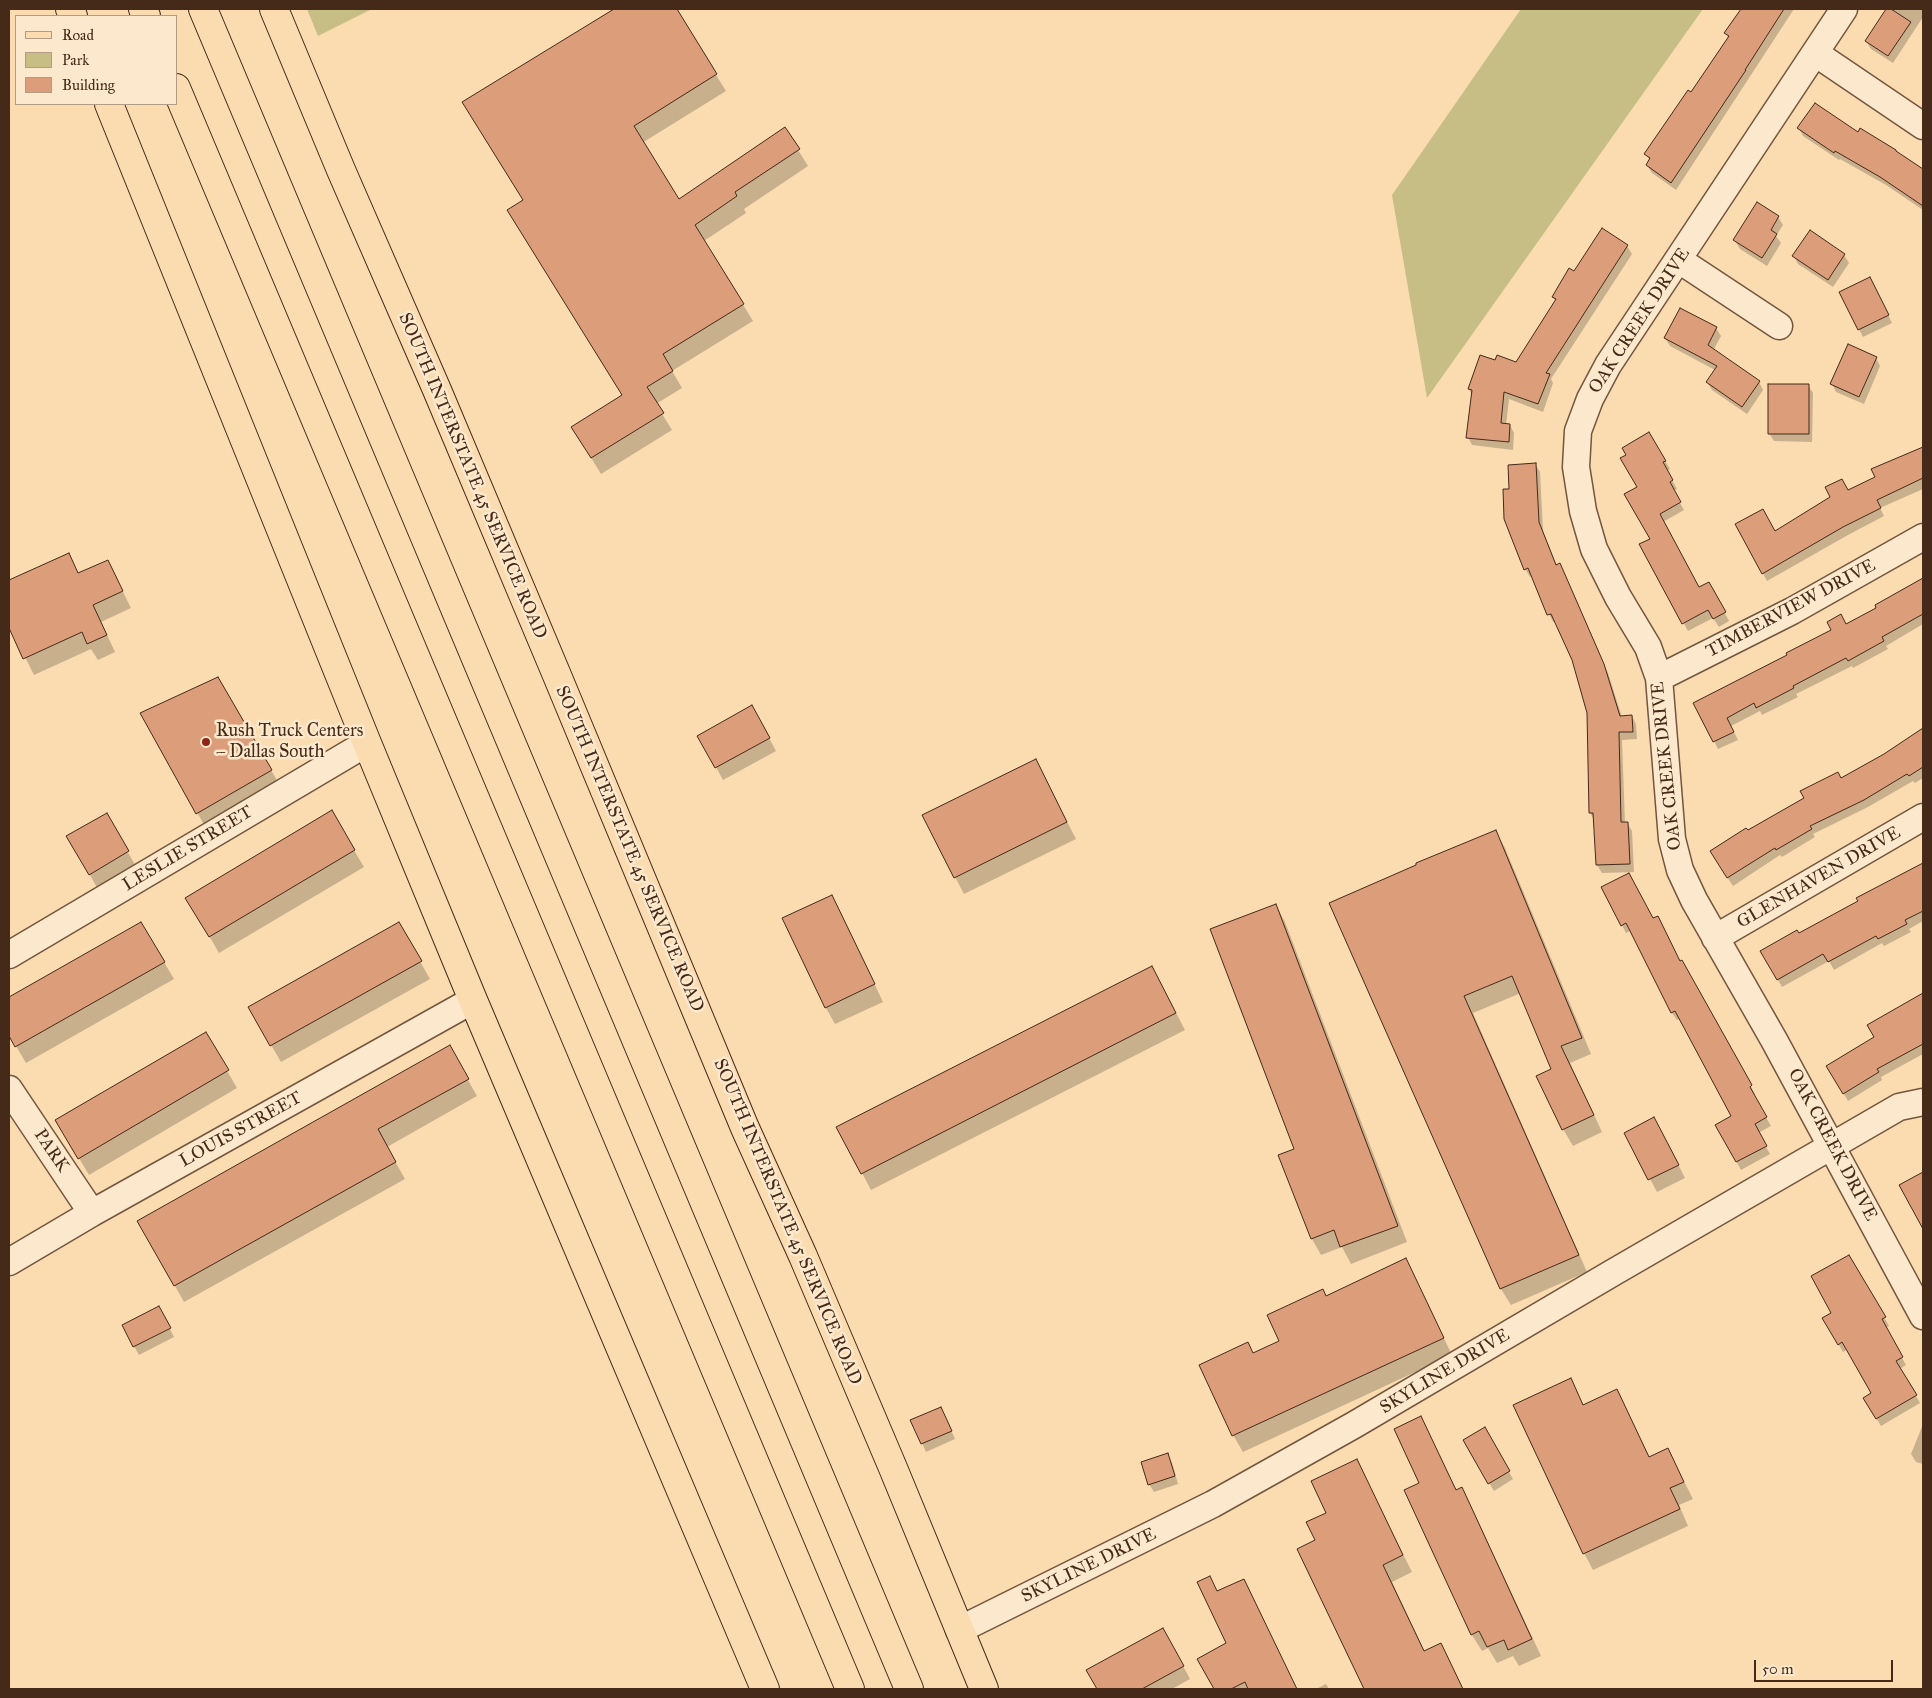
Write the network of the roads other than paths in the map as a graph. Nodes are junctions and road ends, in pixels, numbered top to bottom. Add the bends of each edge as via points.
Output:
1 (203, 9) edge
2 (274, 9) edge
3 (1844, 9) edge
4 (1815, 53) junction
5 (178, 93) edge
6 (110, 105) edge
7 (1923, 126) edge
8 (1679, 260) junction
9 (1779, 326) dead end
10 (1923, 537) edge
11 (1659, 678) junction
12 (367, 743) junction
13 (1923, 817) edge
14 (1715, 938) junction
15 (9, 956) edge
16 (473, 1000) junction
17 (9, 1088) edge
18 (1923, 1102) edge
19 (1832, 1145) junction
20 (92, 1213) junction
21 (9, 1262) edge
22 (1923, 1316) edge
23 (959, 1630) junction
24 (765, 1689) edge
25 (850, 1689) edge
26 (909, 1689) edge
27 (984, 1689) edge

1 - 26 main road
2 - 23 main road, SOUTH INTERSTATE 45 SERVICE ROAD
3 - 4 street, OAK CREEK DRIVE
4 - 7 street
4 - 8 street, OAK CREEK DRIVE
5 - 25 main road
6 - 12 main road
8 - 9 street
8 - 11 street, OAK CREEK DRIVE via 1608,365 1590,399 1578,431 1576,467 1583,511 1594,549 1648,647
10 - 11 street, TIMBERVIEW DRIVE via 1792,611
11 - 14 street, OAK CREEK DRIVE via 1672,839 1680,870
12 - 15 street, LESLIE STREET
12 - 16 main road
13 - 14 street, GLENHAVEN DRIVE
14 - 19 street, OAK CREEK DRIVE
16 - 20 street, LOUIS STREET
16 - 24 main road
17 - 20 street, PARK
18 - 19 street, SKYLINE DRIVE via 1899,1107
19 - 22 street, OAK CREEK DRIVE
19 - 23 street, SKYLINE DRIVE via 1213,1504
20 - 21 street, LOUIS STREET
23 - 27 main road, SOUTH INTERSTATE 45 SERVICE ROAD

